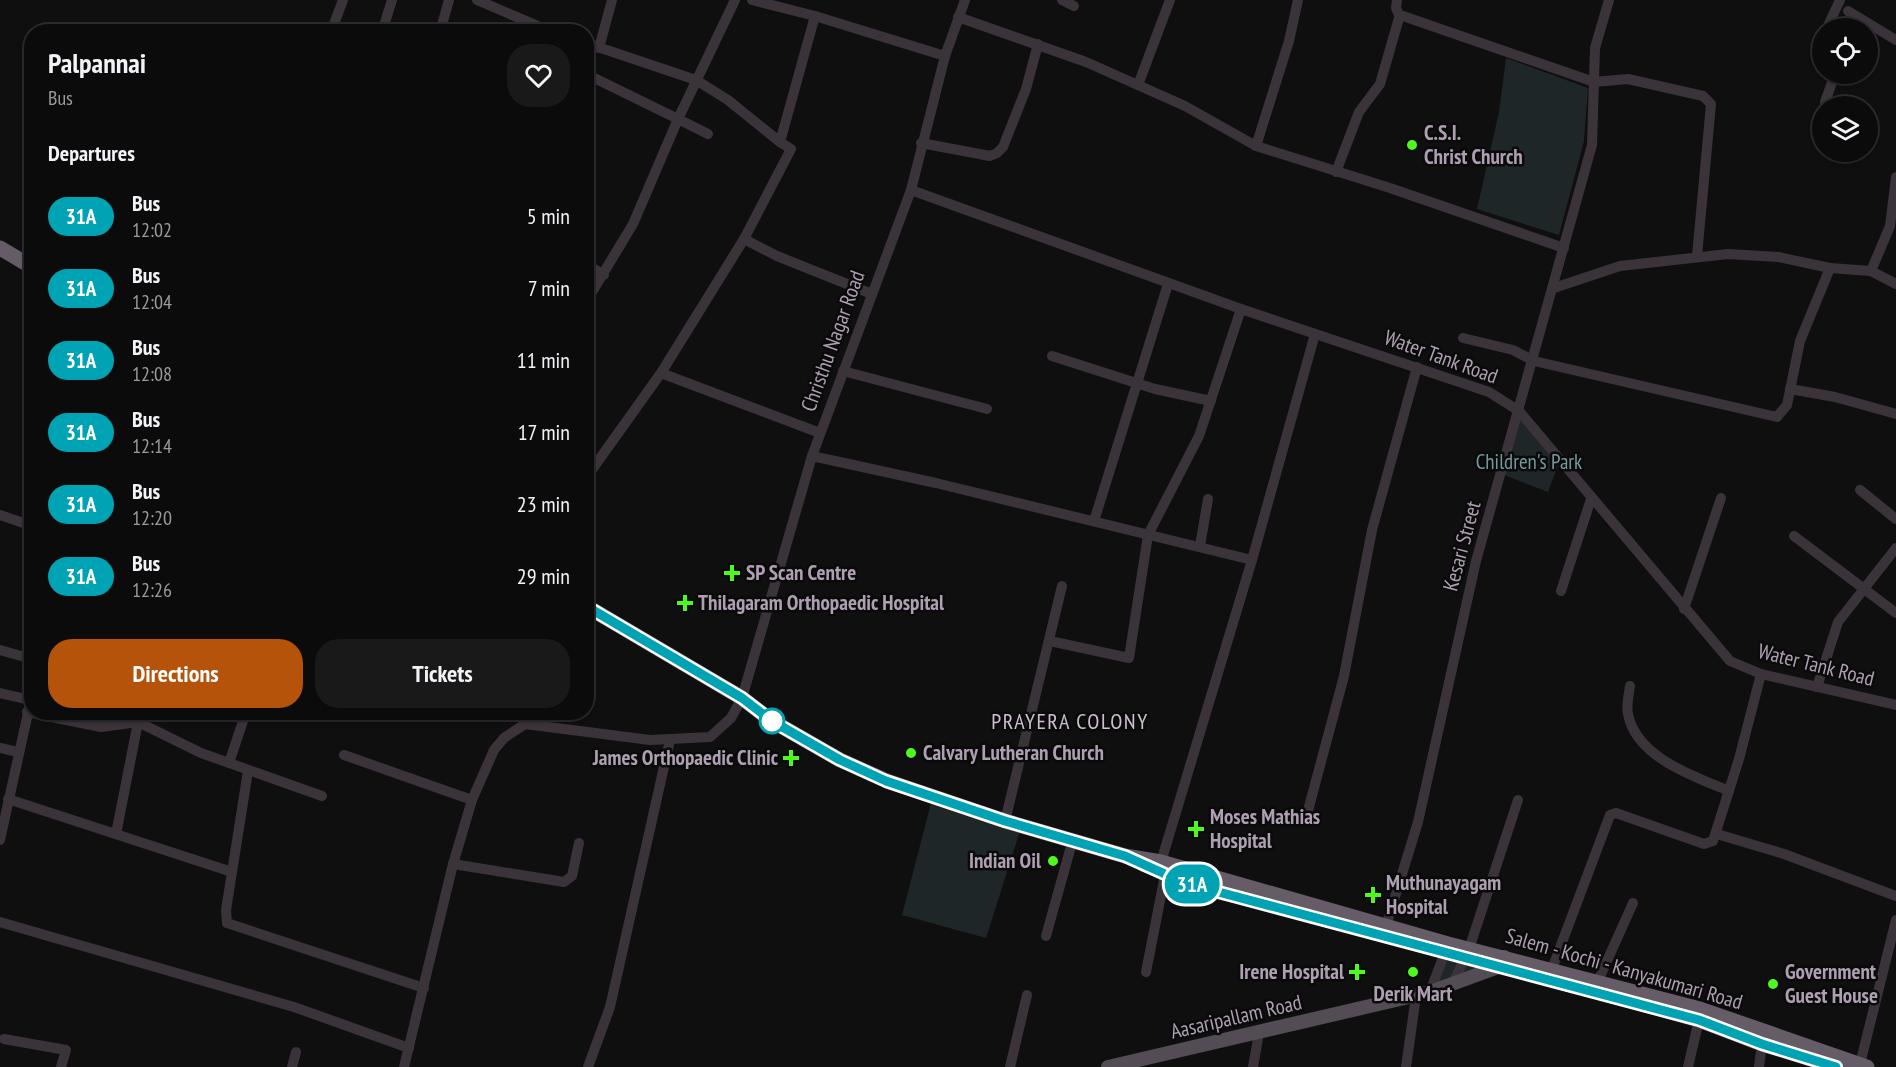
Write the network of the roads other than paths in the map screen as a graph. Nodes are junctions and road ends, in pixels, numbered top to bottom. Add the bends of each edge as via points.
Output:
1 (343, 0) edge
2 (392, 0) edge
3 (449, 0) edge
4 (477, 0) edge
5 (612, 0) edge
6 (735, 0) edge
7 (752, 0) edge
8 (965, 0) edge
9 (1062, 0) edge
10 (1170, 0) edge
11 (1298, 0) edge
12 (1397, 0) edge
13 (1840, 0) edge
14 (1605, 1) edge
15 (1074, 6) dead end
16 (1848, 12) dead end
17 (815, 16) junction
18 (1400, 16) junction
19 (958, 17) junction
20 (1832, 18) edge
21 (333, 24) edge
22 (384, 24) edge
23 (442, 24) edge
24 (533, 24) edge
25 (1896, 40) edge
26 (1038, 44) junction
27 (594, 46) edge
28 (599, 48) junction
29 (945, 56) junction
30 (594, 78) edge
31 (696, 80) junction
32 (1594, 82) junction
33 (1138, 85) junction
34 (678, 119) junction
35 (708, 134) dead end
36 (780, 142) junction
37 (921, 143) junction
38 (1256, 146) junction
39 (1336, 172) junction
40 (1896, 177) edge
41 (910, 190) junction
42 (744, 239) junction
43 (0, 248) edge
44 (1564, 248) junction
45 (1697, 256) junction
46 (24, 262) edge
47 (1830, 268) junction
48 (594, 269) edge
49 (1871, 272) junction
50 (604, 275) junction
51 (1168, 284) junction
52 (1896, 284) edge
53 (1554, 288) junction
54 (594, 290) edge
55 (872, 294) junction
56 (1241, 309) junction
57 (1315, 334) junction
58 (1463, 338) dead end
59 (1052, 356) dead end
60 (1534, 361) junction
61 (1417, 367) junction
62 (843, 371) junction
63 (661, 373) junction
64 (1137, 383) junction
65 (1790, 389) junction
66 (1211, 401) junction
67 (987, 409) dead end
68 (1519, 411) junction
69 (1896, 414) edge
70 (820, 433) junction
71 (812, 456) junction
72 (594, 467) edge
73 (1860, 490) dead end
74 (1721, 498) dead end
75 (1208, 499) dead end
76 (1591, 499) junction
77 (0, 515) edge
78 (1896, 519) edge
79 (1094, 521) junction
80 (24, 523) edge
81 (1148, 535) junction
82 (1794, 536) dead end
83 (1200, 546) junction
84 (1896, 548) edge
85 (1252, 560) junction
86 (1062, 586) dead end
87 (1863, 590) junction
88 (1562, 591) dead end
89 (1684, 609) junction
90 (594, 611) edge
91 (1896, 613) edge
92 (1050, 641) junction
93 (0, 650) edge
94 (24, 657) edge
95 (1761, 674) junction
96 (1630, 686) dead end
97 (1817, 687) junction
98 (0, 693) edge
99 (24, 697) edge
100 (742, 698) junction
101 (1896, 705) edge
102 (25, 720) edge
103 (66, 720) edge
104 (243, 720) edge
105 (522, 720) edge
106 (535, 720) edge
107 (138, 722) junction
108 (670, 740) junction
109 (0, 748) edge
110 (18, 752) junction
111 (344, 755) dead end
112 (229, 763) junction
113 (248, 771) junction
114 (1729, 791) junction
115 (322, 796) dead end
116 (8, 799) junction
117 (472, 800) junction
118 (1518, 800) dead end
119 (3, 812) edge
120 (1306, 818) dead end
121 (1005, 821) junction
122 (116, 834) junction
123 (1717, 834) junction
124 (1073, 839) junction
125 (0, 840) edge
126 (579, 843) dead end
127 (453, 864) junction
128 (1163, 868) junction
129 (232, 872) junction
130 (1896, 896) edge
131 (1633, 903) dead end
132 (1896, 920) edge
133 (0, 922) edge
134 (1386, 927) junction
135 (1046, 936) dead end
136 (1447, 948) junction
137 (1467, 953) junction
138 (1502, 961) junction
139 (1552, 969) junction
140 (1146, 972) dead end
141 (1454, 981) junction
142 (1598, 981) junction
143 (424, 988) junction
144 (1430, 992) junction
145 (1028, 995) dead end
146 (1416, 996) junction
147 (1699, 1020) junction
148 (1733, 1027) junction
149 (1260, 1033) junction
150 (4, 1038) dead end
151 (1762, 1044) junction
152 (409, 1048) junction
153 (296, 1052) dead end
154 (1863, 1066) edge
155 (61, 1067) edge
156 (292, 1067) edge
157 (404, 1067) edge
158 (588, 1067) edge
159 (1010, 1067) edge
160 (1107, 1067) edge
161 (1253, 1067) edge
162 (1406, 1067) edge
163 (1688, 1067) edge
164 (1759, 1067) edge
165 (1837, 1067) edge

1 - 21 street
2 - 22 street
3 - 23 street
4 - 24 street
5 - 28 street
6 - 31 street
7 - 17 street
8 - 19 street, Christhu Nagar Road
9 - 15 street
10 - 33 street
11 - 38 street
12 - 18 street
13 - 20 street
14 - 32 street, Kesari Street via 1595,48
16 - 25 street
17 - 29 street
17 - 36 street
18 - 32 street
18 - 39 street via 1380,84 1359,112
19 - 26 street
19 - 29 street, Christhu Nagar Road
26 - 33 street
26 - 37 street via 1026,89 998,153 990,156
27 - 28 street
28 - 31 street
29 - 37 street, Christhu Nagar Road
30 - 34 street
31 - 34 street
31 - 36 street
32 - 44 street, Kesari Street via 1592,145
32 - 45 street via 1628,79 1702,96 1711,104
33 - 38 street
34 - 35 street
34 - 50 street via 633,224
36 - 42 street via 791,149
37 - 41 street, Christhu Nagar Road
38 - 39 street
39 - 44 street
40 - 49 street via 1890,226
41 - 51 street, Water Tank Road
41 - 55 street, Christhu Nagar Road
42 - 55 street
42 - 63 street
43 - 46 highway
44 - 53 street, Kesari Street
45 - 47 street via 1778,257
45 - 53 street via 1620,266
47 - 49 street
47 - 65 street via 1800,341
48 - 50 street
49 - 52 street
50 - 54 street
51 - 56 street, Water Tank Road
51 - 64 street
53 - 60 street, Kesari Street
55 - 62 street, Christhu Nagar Road
56 - 57 street, Water Tank Road
56 - 66 street
57 - 61 street, Water Tank Road
57 - 85 street
58 - 60 street via 1513,350
59 - 64 street
60 - 65 street via 1772,418 1785,411
60 - 68 street, Kesari Street
61 - 68 street, Water Tank Road via 1489,392
61 - 120 street via 1372,530 1344,676
62 - 67 street
62 - 70 street, Christhu Nagar Road
63 - 70 street
63 - 72 street
64 - 66 street
64 - 79 street
65 - 69 street
66 - 81 street via 1199,436
68 - 76 street, Water Tank Road
68 - 134 street, Kesari Street via 1476,561 1418,822
70 - 71 street, Christhu Nagar Road
71 - 79 street
71 - 100 street, Christhu Nagar Road
73 - 78 street
74 - 89 street
75 - 83 street
76 - 88 street
76 - 89 street, Water Tank Road
77 - 80 street
79 - 81 street
81 - 83 street
81 - 92 street via 1129,658
82 - 87 street
83 - 85 street
84 - 87 street
85 - 128 street
86 - 92 street
87 - 91 street
87 - 97 street via 1838,622
89 - 95 street, Water Tank Road via 1730,661
90 - 100 highway, Salem - Kochi - Kanyakumari Road
92 - 121 street
93 - 94 street
95 - 97 street, Water Tank Road
95 - 114 street
96 - 114 street via 1627,711 1637,738 1674,765
97 - 101 street, Water Tank Road
98 - 99 street
100 - 108 street, Christhu Nagar Road via 728,723 710,737
100 - 121 highway, Salem - Kochi - Kanyakumari Road via 772,721 840,760 886,781
102 - 110 street
103 - 107 street via 101,727
104 - 112 street
105 - 117 street via 494,750
106 - 108 street, Christhu Nagar Road
107 - 112 street
107 - 122 street
108 - 158 street via 610,1007
109 - 110 street
110 - 116 street
111 - 117 street
112 - 113 street
113 - 115 street
113 - 129 street
114 - 123 street
116 - 119 street
116 - 122 street
117 - 127 street
118 - 137 street
119 - 125 street
121 - 124 highway, Salem - Kochi - Kanyakumari Road
122 - 129 street
123 - 130 street via 1784,854
123 - 139 street via 1710,844 1704,844 1616,813 1610,815
124 - 128 highway, Salem - Kochi - Kanyakumari Road
124 - 135 street
126 - 127 street via 572,876 564,882
127 - 143 street
128 - 134 highway, Salem - Kochi - Kanyakumari Road
128 - 136 highway, Salem - Kochi - Kanyakumari Road via 1211,890
128 - 140 street
129 - 143 street via 227,923
131 - 142 street
132 - 154 street
133 - 152 street via 294,1007
134 - 136 highway, Salem - Kochi - Kanyakumari Road
136 - 137 highway, Salem - Kochi - Kanyakumari Road
136 - 144 street
137 - 138 highway, Salem - Kochi - Kanyakumari Road
137 - 141 street
138 - 139 highway, Salem - Kochi - Kanyakumari Road
138 - 141 main road, Aasaripallam Road
138 - 147 highway, Salem - Kochi - Kanyakumari Road
139 - 142 highway, Salem - Kochi - Kanyakumari Road
141 - 144 main road, Aasaripallam Road
142 - 148 highway, Salem - Kochi - Kanyakumari Road
143 - 152 street
144 - 146 main road, Aasaripallam Road
145 - 159 street
146 - 149 main road, Aasaripallam Road
146 - 162 street
147 - 148 highway, Salem - Kochi - Kanyakumari Road
147 - 163 street
148 - 151 highway, Salem - Kochi - Kanyakumari Road
148 - 154 highway, Salem - Kochi - Kanyakumari Road
149 - 160 main road, Aasaripallam Road
149 - 161 street
150 - 155 street via 66,1050
151 - 164 street
151 - 165 highway, Salem - Kochi - Kanyakumari Road
152 - 157 street
153 - 156 street

